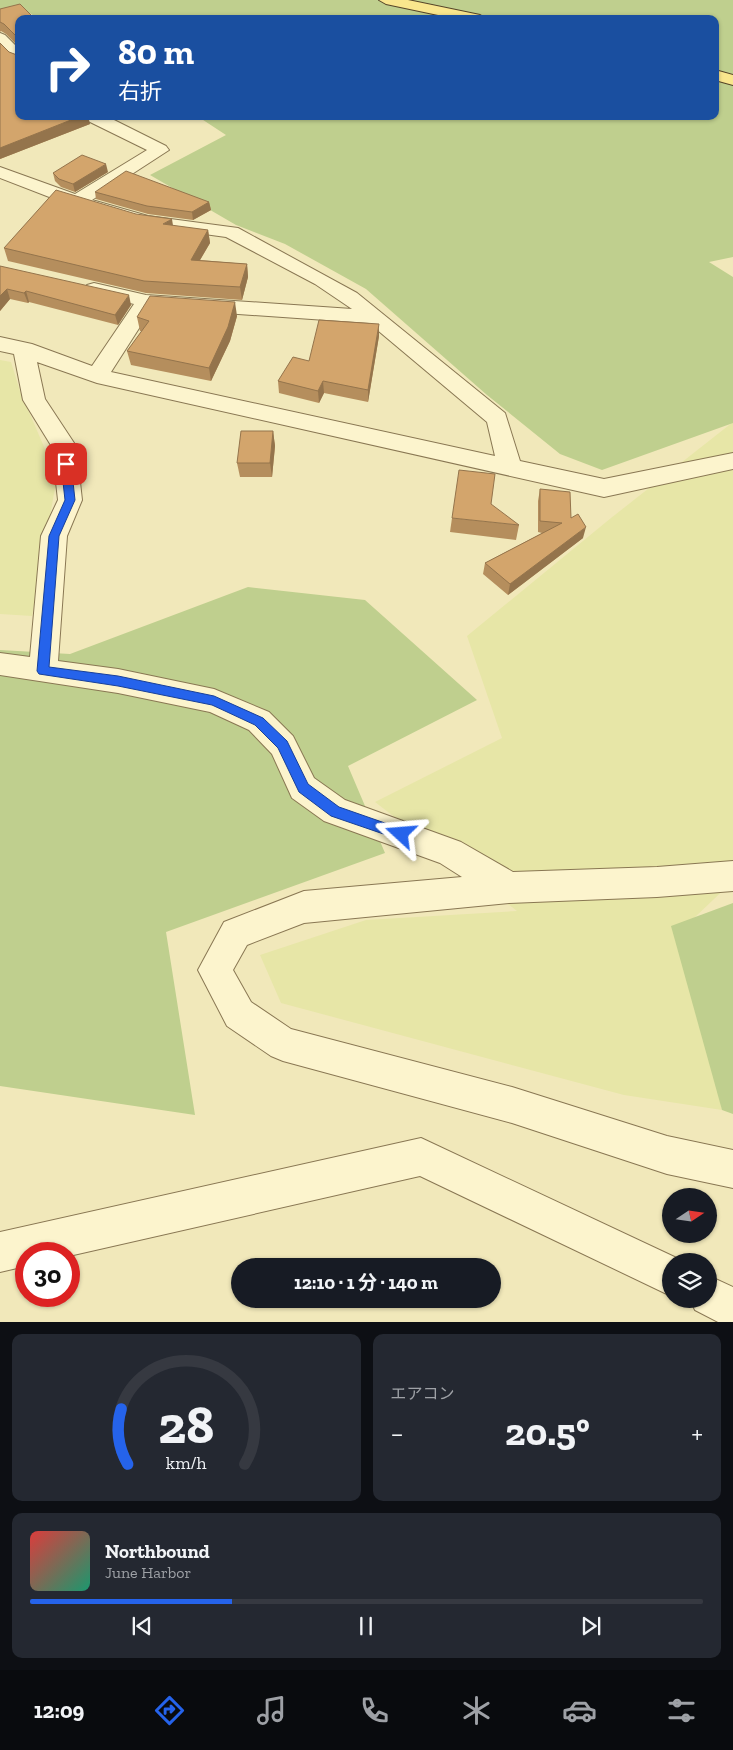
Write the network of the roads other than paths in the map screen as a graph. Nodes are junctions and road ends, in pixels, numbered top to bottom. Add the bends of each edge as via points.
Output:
1 (386, 0) edge
2 (460, 15) edge
3 (0, 38) edge
4 (15, 55) edge
5 (15, 60) edge
6 (0, 64) edge
7 (719, 76) edge
8 (733, 80) edge
9 (100, 120) edge
10 (0, 172) edge
11 (77, 201) junction
12 (73, 285) edge
13 (146, 301) junction
14 (374, 317) junction
15 (0, 344) edge
16 (24, 349) junction
17 (97, 376) junction
18 (733, 461) edge
19 (510, 467) junction
20 (0, 664) edge
21 (43, 671) junction
22 (733, 876) edge
23 (509, 888) junction
24 (733, 1169) edge
25 (0, 1252) edge
26 (662, 1272) edge
27 (717, 1300) edge
28 (733, 1308) edge

1 - 2 main road
3 - 4 street
5 - 6 street
7 - 8 main road
9 - 11 street via 160,150
10 - 11 street
11 - 14 street via 146,221 231,232 322,280
12 - 13 street
13 - 14 street
13 - 17 street
14 - 19 street via 497,419
15 - 16 street
16 - 17 street
16 - 21 street via 34,400 64,446 70,500 54,536
17 - 19 street
18 - 19 street via 604,488
20 - 21 street
21 - 23 street via 118,681 214,701 259,721 283,744 303,788 335,812 450,852
22 - 23 street
23 - 24 street via 304,907 236,933 215,970 239,1014 282,1044 512,1105 667,1155
25 - 26 street via 421,1157
27 - 28 street

